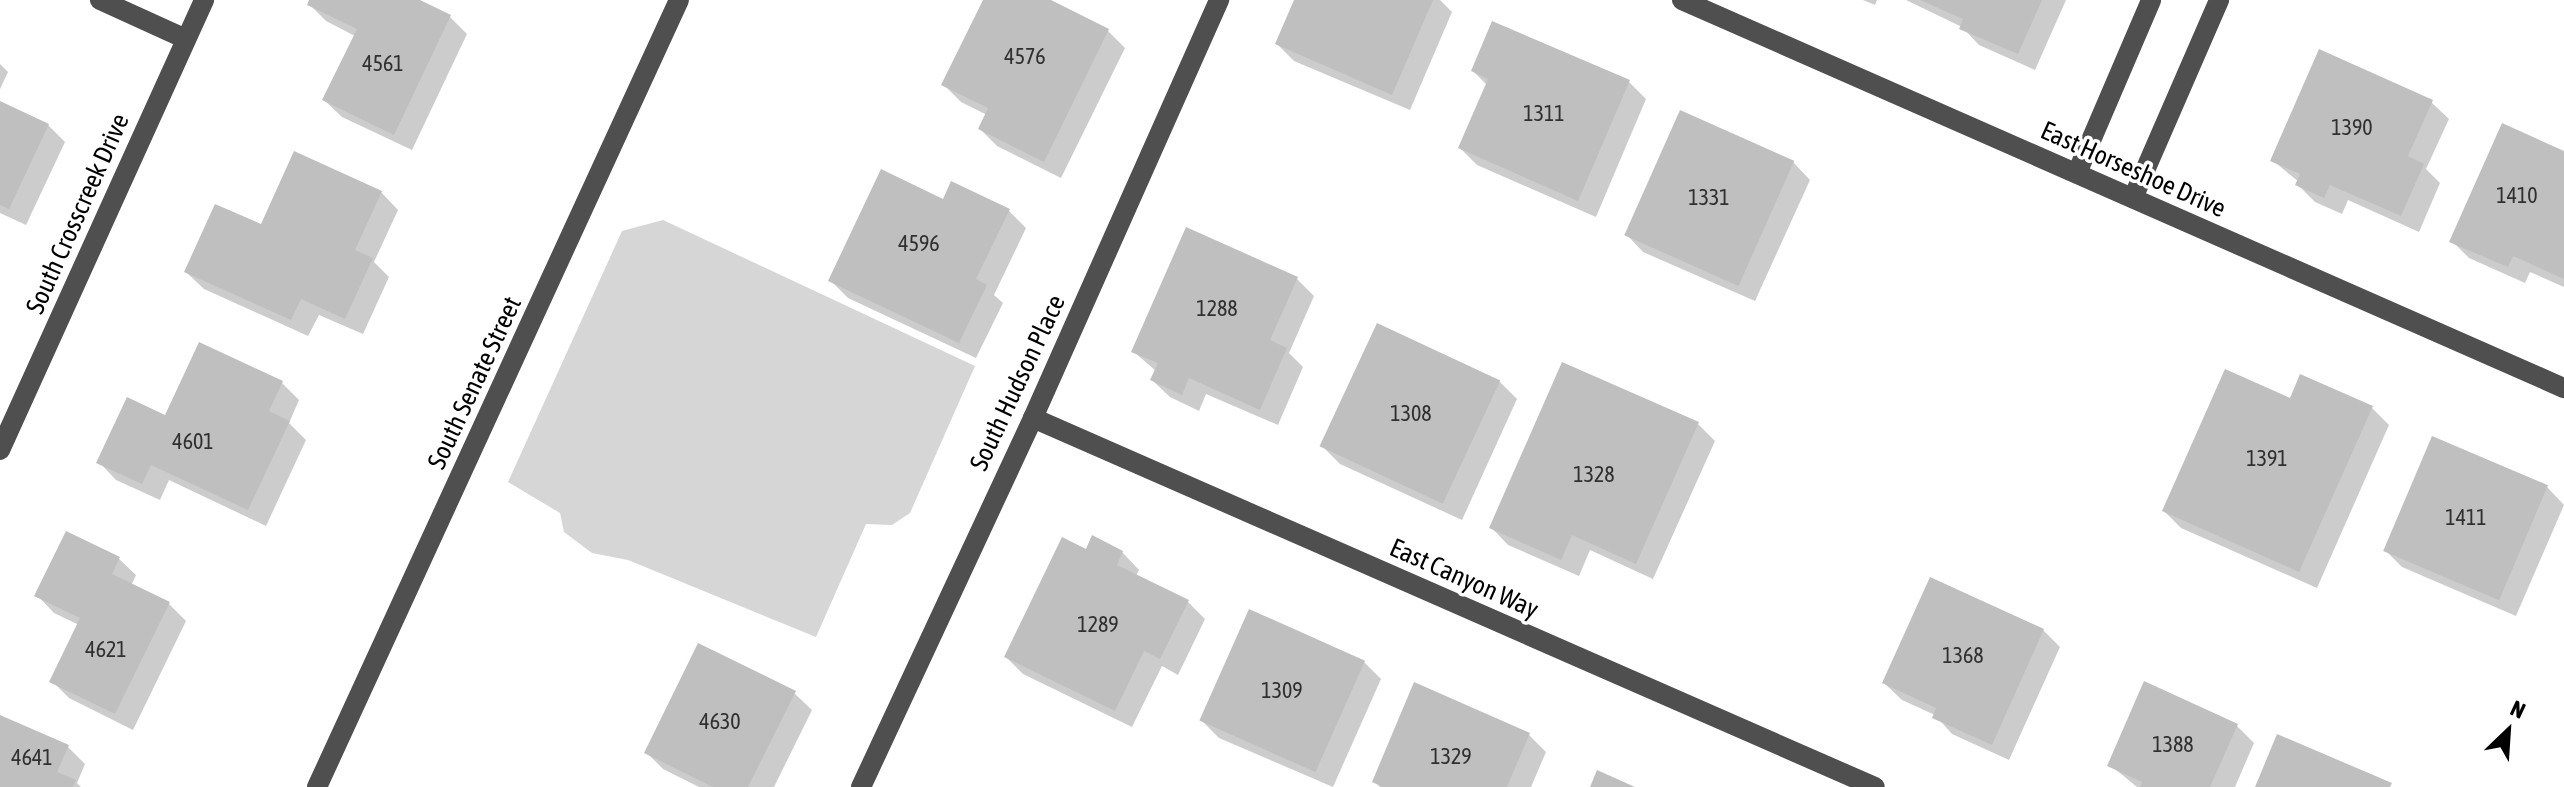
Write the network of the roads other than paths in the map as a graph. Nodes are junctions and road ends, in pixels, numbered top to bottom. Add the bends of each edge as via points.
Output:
1 (100, 0) edge
2 (204, 0) edge
3 (679, 0) edge
4 (1219, 0) edge
5 (1682, 0) edge
6 (2151, 0) edge
7 (2219, 0) edge
8 (186, 39) junction
9 (2077, 173) junction
10 (2133, 198) junction
11 (2564, 388) edge
12 (1033, 418) junction
13 (0, 450) edge
14 (317, 787) edge
15 (861, 787) edge
16 (1875, 787) edge

1 - 8 street
2 - 8 street, South Crosscreek Drive
3 - 14 street, South Senate Street
4 - 12 street, South Hudson Place
5 - 9 street, East Horseshoe Drive
6 - 9 street
7 - 10 street
8 - 13 street, South Crosscreek Drive
9 - 10 street, East Horseshoe Drive
10 - 11 street, East Horseshoe Drive
12 - 15 street, South Hudson Place
12 - 16 street, East Canyon Way

